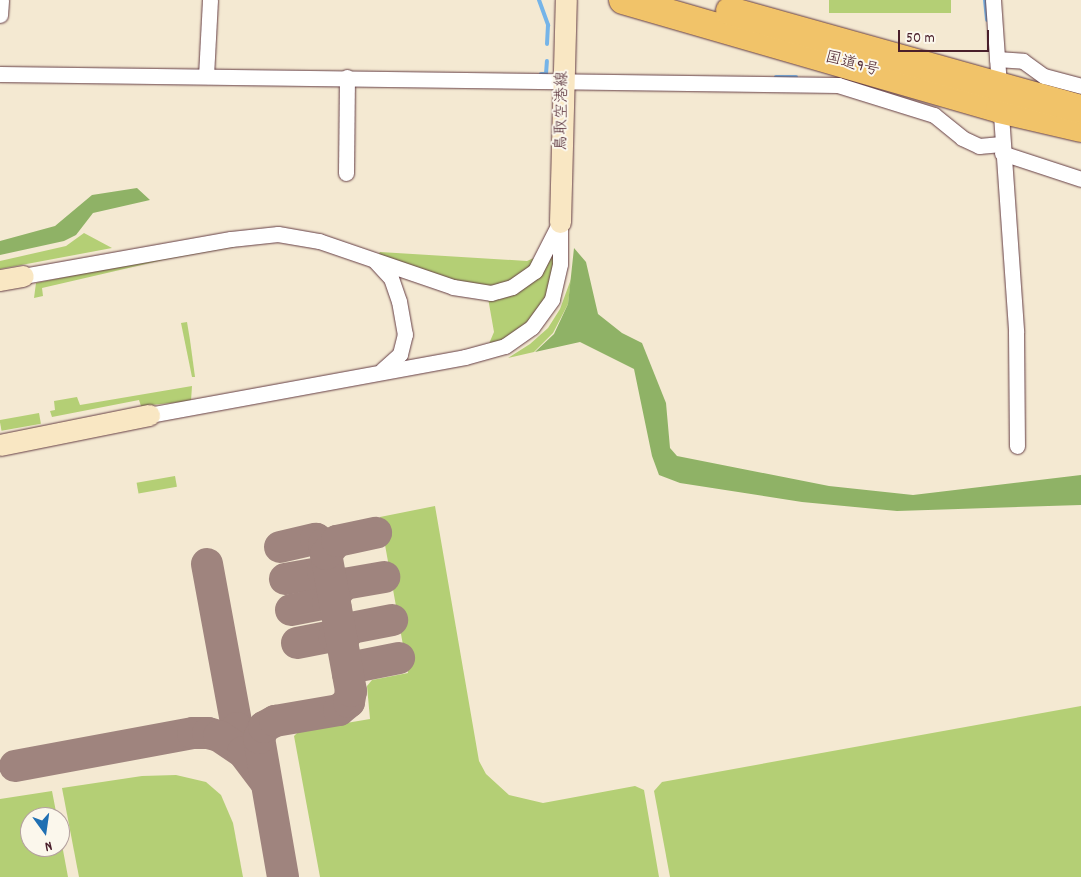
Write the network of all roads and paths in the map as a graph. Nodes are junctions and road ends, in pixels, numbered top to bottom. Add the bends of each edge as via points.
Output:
1 (1, 0) edge
2 (210, 0) edge
3 (566, 0) edge
4 (623, 0) edge
5 (692, 0) edge
6 (993, 0) edge
7 (0, 15) edge
8 (998, 59) junction
9 (0, 74) edge
10 (206, 76) junction
11 (347, 77) junction
12 (563, 80) junction
13 (1081, 86) edge
14 (1000, 97) junction
15 (1081, 109) edge
16 (1081, 128) edge
17 (1002, 149) junction
18 (346, 173) dead end
19 (1081, 179) edge
20 (560, 222) junction
21 (374, 260) junction
22 (24, 276) joint
23 (0, 280) edge
24 (405, 334) junction
25 (411, 367) junction
26 (375, 374) junction
27 (149, 415) joint
28 (0, 445) edge
29 (1017, 446) dead end

1 - 7 street
2 - 10 street
3 - 12 main road, 鳥取空港線
4 - 14 highway, 国道9号
5 - 14 highway, 国道9号
6 - 8 street
8 - 13 street via 1023,61 1044,76
8 - 14 street
9 - 10 street
10 - 11 street
11 - 12 street
11 - 18 street
12 - 17 street via 838,85 934,114 962,138 978,146
12 - 20 main road, 鳥取空港線
14 - 15 highway, 国道9号
14 - 16 highway, 国道9号
14 - 17 street
17 - 19 street
17 - 29 street via 1016,332
20 - 21 street via 535,271 518,284 498,292 465,290
20 - 25 street via 562,254 557,285 548,306 532,327 497,349
21 - 22 street via 304,237 273,234
21 - 24 street via 391,278
22 - 23 main road
24 - 25 street
24 - 26 street via 397,359
25 - 26 street
26 - 27 street
27 - 28 main road

